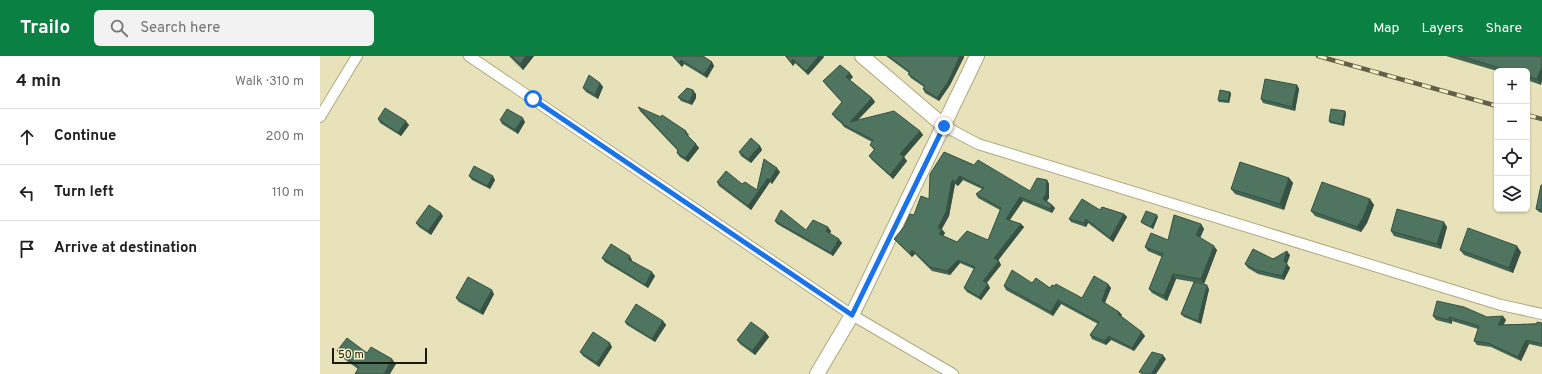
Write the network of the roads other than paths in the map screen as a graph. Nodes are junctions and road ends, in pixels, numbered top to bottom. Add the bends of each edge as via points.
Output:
1 (357, 56) edge
2 (469, 56) edge
3 (862, 56) edge
4 (976, 56) edge
5 (320, 117) edge
6 (944, 126) junction
7 (1542, 314) edge
8 (852, 315) junction
9 (817, 374) edge
10 (954, 374) edge

1 - 5 street
2 - 8 street
3 - 6 street
4 - 6 street
6 - 7 street via 986,146 1501,305
6 - 8 street
8 - 9 street
8 - 10 street

